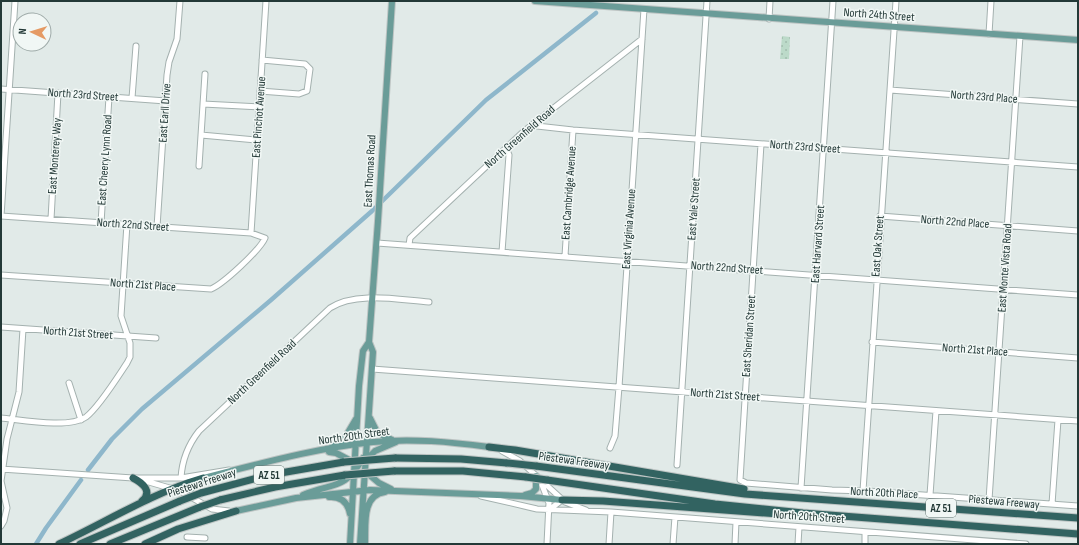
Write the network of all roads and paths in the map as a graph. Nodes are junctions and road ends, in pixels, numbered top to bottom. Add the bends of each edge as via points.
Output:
1 (15, 1) edge
2 (180, 1) edge
3 (266, 1) edge
4 (392, 1) edge
5 (535, 1) edge
6 (708, 1) edge
7 (770, 1) edge
8 (833, 1) edge
9 (896, 1) edge
10 (991, 1) edge
11 (583, 3) edge
12 (644, 9) junction
13 (707, 14) junction
14 (769, 18) junction
15 (832, 22) junction
16 (894, 27) junction
17 (989, 34) junction
18 (1020, 36) junction
19 (642, 39) junction
20 (1078, 40) edge
21 (136, 46) dead end
22 (262, 60) junction
23 (205, 74) dead end
24 (1, 89) edge
25 (9, 90) junction
26 (890, 90) junction
27 (260, 91) junction
28 (58, 93) junction
29 (109, 97) junction
30 (132, 98) junction
31 (1016, 99) junction
32 (166, 101) junction
33 (203, 104) junction
34 (1078, 104) edge
35 (259, 108) junction
36 (533, 124) junction
37 (573, 130) junction
38 (636, 134) junction
39 (201, 136) junction
40 (699, 139) junction
41 (257, 140) junction
42 (761, 144) junction
43 (506, 148) junction
44 (824, 149) junction
45 (884, 153) junction
46 (1012, 163) junction
47 (199, 166) dead end
48 (1078, 168) edge
49 (1, 216) edge
50 (880, 216) junction
51 (51, 219) junction
52 (101, 223) junction
53 (127, 224) junction
54 (1007, 226) junction
55 (158, 227) junction
56 (1078, 231) edge
57 (252, 233) junction
58 (265, 238) joint
59 (377, 243) junction
60 (409, 245) junction
61 (502, 252) junction
62 (565, 256) junction
63 (627, 261) junction
64 (690, 266) junction
65 (753, 270) junction
66 (1, 274) edge
67 (816, 275) junction
68 (876, 279) junction
69 (123, 283) junction
70 (1003, 289) junction
71 (1078, 295) edge
72 (372, 298) junction
73 (429, 302) dead end
74 (1, 328) edge
75 (23, 329) junction
76 (129, 336) junction
77 (156, 338) dead end
78 (369, 342) junction
79 (872, 342) junction
80 (999, 352) junction
81 (1078, 358) edge
82 (372, 369) junction
83 (69, 383) dead end
84 (619, 387) junction
85 (682, 392) junction
86 (745, 396) junction
87 (807, 401) junction
88 (869, 406) junction
89 (369, 411) junction
90 (936, 411) junction
91 (995, 415) junction
92 (1, 418) edge
93 (357, 418) junction
94 (12, 419) junction
95 (81, 420) junction
96 (1058, 420) junction
97 (1078, 421) edge
98 (398, 441) junction
99 (367, 443) junction
100 (356, 445) junction
101 (489, 447) junction
102 (610, 448) dead end
103 (315, 452) junction
104 (677, 465) dead end
105 (360, 466) junction
106 (2, 469) edge
107 (240, 469) junction
108 (536, 476) junction
109 (133, 478) junction
110 (181, 478) junction
111 (203, 478) junction
112 (740, 480) joint
113 (173, 488) junction
114 (801, 488) junction
115 (364, 490) junction
116 (353, 491) junction
117 (401, 491) junction
118 (863, 491) junction
119 (475, 495) junction
120 (930, 495) junction
121 (190, 496) junction
122 (521, 496) junction
123 (296, 498) junction
124 (548, 498) junction
125 (804, 498) junction
126 (562, 500) junction
127 (989, 500) junction
128 (140, 503) junction
129 (1052, 504) junction
130 (1078, 506) edge
131 (549, 510) junction
132 (236, 511) junction
133 (591, 511) junction
134 (611, 512) junction
135 (803, 513) junction
136 (675, 518) junction
137 (1078, 518) edge
138 (351, 521) junction
139 (736, 522) junction
140 (1, 526) edge
141 (799, 527) junction
142 (865, 532) junction
143 (1078, 535) edge
144 (187, 537) dead end
145 (196, 537) junction
146 (205, 538) dead end
147 (987, 542) edge
148 (59, 544) edge
149 (80, 544) edge
150 (110, 544) edge
151 (145, 544) edge
152 (196, 544) edge
153 (350, 544) edge
154 (360, 544) edge
155 (365, 544) edge
156 (546, 544) edge
157 (609, 544) edge
158 (673, 544) edge
159 (735, 544) edge
160 (798, 544) edge
161 (865, 544) edge
162 (1026, 544) edge

1 - 25 street
2 - 32 street, East Earll Drive via 178,33 168,67
3 - 22 street, East Pinchot Avenue
4 - 59 main road, East Thomas Road
5 - 11 main road, North 24th Street
6 - 13 street, East Yale Street
7 - 14 street
8 - 15 street, East Harvard Street
9 - 16 street, East Oak Street
10 - 17 street
11 - 12 main road, North 24th Street
12 - 13 main road, North 24th Street
12 - 19 street, East Virginia Avenue
13 - 14 main road, North 24th Street
13 - 40 street, East Yale Street
14 - 15 main road, North 24th Street
15 - 16 main road, North 24th Street
15 - 44 street, East Harvard Street
16 - 17 main road, North 24th Street
16 - 26 street, East Oak Street
17 - 18 main road, North 24th Street
18 - 20 main road, North 24th Street
18 - 31 street, East Monte Vista Road
19 - 36 street, North Greenfield Road
19 - 38 street, East Virginia Avenue
21 - 30 street
22 - 27 street, East Pinchot Avenue
22 - 27 street via 305,64 310,69 309,86 307,91 299,94
23 - 33 street
24 - 25 street, North 23rd Street
25 - 28 street, North 23rd Street
25 - 49 street
26 - 31 street, North 23rd Place
26 - 45 street, East Oak Street
27 - 35 street, East Pinchot Avenue
28 - 29 street, North 23rd Street
28 - 51 street, East Monterey Way
29 - 30 street, North 23rd Street
29 - 52 street, East Cheery Lynn Road
30 - 32 street, North 23rd Street
31 - 34 street, North 23rd Place
31 - 46 street, East Monte Vista Road
32 - 55 street, East Earll Drive
33 - 35 street
33 - 39 street
35 - 41 street, East Pinchot Avenue
36 - 37 street, North 23rd Street
36 - 43 street, North Greenfield Road
37 - 38 street, North 23rd Street
37 - 62 street, East Cambridge Avenue
38 - 40 street, North 23rd Street
38 - 63 street, East Virginia Avenue
39 - 41 street
39 - 47 street
40 - 42 street, North 23rd Street
40 - 64 street, East Yale Street
41 - 57 street, East Pinchot Avenue
42 - 44 street, North 23rd Street
42 - 65 street, East Sheridan Street
43 - 60 street, North Greenfield Road via 410,238
43 - 61 street via 509,155
44 - 45 street, North 23rd Street
44 - 67 street, East Harvard Street
45 - 46 street, North 23rd Street
45 - 50 street, East Oak Street
46 - 48 street, North 23rd Street
46 - 54 street, East Monte Vista Road
49 - 51 street, North 22nd Street
50 - 54 street, North 22nd Place
50 - 68 street, East Oak Street
51 - 52 street, North 22nd Street
52 - 53 street, North 22nd Street
53 - 55 street, North 22nd Street
53 - 69 street
54 - 56 street, North 22nd Place
54 - 70 street, East Monte Vista Road
55 - 57 street, North 22nd Street
57 - 58 street, North 22nd Street
58 - 69 street, North 21st Place via 254,253 211,289
59 - 60 street, North 22nd Street
59 - 72 main road, East Thomas Road
60 - 61 street, North 22nd Street
61 - 62 street, North 22nd Street
62 - 63 street, North 22nd Street
63 - 64 street, North 22nd Street
63 - 84 street, East Virginia Avenue
64 - 65 street, North 22nd Street
64 - 85 street, East Yale Street
65 - 67 street, North 22nd Street
65 - 86 street, East Sheridan Street
66 - 69 street, North 21st Place
67 - 68 street, North 22nd Street
67 - 87 street, East Harvard Street
68 - 70 street, North 22nd Street
68 - 79 street, East Oak Street
69 - 76 street via 121,316
70 - 71 street, North 22nd Street
70 - 80 street, East Monte Vista Road
72 - 73 street
72 - 78 main road, East Thomas Road
72 - 110 street, North Greenfield Road via 352,299 337,304 264,370 193,438 183,460
74 - 75 street, North 21st Street
75 - 76 street, North 21st Street
75 - 94 street via 18,392
76 - 77 street, North 21st Street
76 - 95 street via 131,348 127,363 92,411
78 - 82 main road, East Thomas Road via 373,352
78 - 93 main road, East Thomas Road via 363,351
79 - 80 street, North 21st Place
79 - 88 street, East Oak Street
80 - 81 street, North 21st Place
80 - 91 street, East Monte Vista Road
82 - 84 street, North 21st Street
82 - 89 main road, East Thomas Road
83 - 95 street
84 - 85 street, North 21st Street
84 - 102 street, East Virginia Avenue via 615,436
85 - 86 street, North 21st Street
85 - 104 street, East Yale Street
86 - 87 street, North 21st Street
86 - 112 street, East Sheridan Street
87 - 88 street, North 21st Street
87 - 114 street, East Harvard Street
88 - 90 street, North 21st Street
88 - 118 street, East Oak Street
89 - 98 main road via 377,432
89 - 99 main road, East Thomas Road
90 - 91 street, North 21st Street
90 - 120 street
91 - 96 street, North 21st Street
91 - 127 street, East Monte Vista Road
92 - 94 street
93 - 100 main road, East Thomas Road
93 - 103 main road via 343,441 336,446
94 - 95 street via 67,423
94 - 106 street
96 - 97 street, North 21st Street
96 - 129 street
98 - 99 main road, North 20th Street
98 - 101 main road, North 20th Street via 439,441
98 - 105 main road via 375,451
99 - 100 main road, North 20th Street
99 - 105 main road, East Thomas Road
100 - 103 main road, North 20th Street
100 - 105 main road, East Thomas Road via 355,453
101 - 108 street, North 20th Street via 511,454
101 - 125 highway
103 - 105 main road via 336,453
103 - 107 main road, North 20th Street
105 - 115 main road
105 - 116 main road, East Thomas Road via 354,479
105 - 117 main road via 378,483
105 - 123 main road via 340,484
106 - 109 street, North 20th Street
106 - 140 street via 2,488 7,508
107 - 110 street, North 20th Street via 219,470
107 - 111 main road
108 - 122 main road via 537,485 534,491
108 - 124 street
108 - 126 street, North 20th Street
109 - 110 street, North 20th Street
109 - 113 street, North 20th Street
109 - 128 highway via 147,490 145,499
111 - 113 highway
111 - 121 main road via 192,486
112 - 114 street, North 20th Place via 746,483
113 - 121 street, North 20th Street
113 - 128 highway
114 - 118 street, North 20th Place
115 - 116 main road, North 20th Street
115 - 117 main road, North 20th Street
115 - 154 main road
116 - 123 main road, North 20th Street
116 - 138 main road, East Thomas Road
117 - 119 main road, North 20th Street
117 - 155 main road via 379,494 370,501
118 - 120 street, North 20th Place
119 - 122 main road, North 20th Street
119 - 131 street, North 20th Street via 523,507
120 - 127 street, North 20th Place
121 - 132 street, North 20th Street via 212,509
122 - 124 main road, North 20th Street
123 - 132 main road, North 20th Street
123 - 138 main road via 339,498 347,505
124 - 126 main road, North 20th Street
124 - 131 street
125 - 137 highway, Piestewa Freeway / AZ 51
125 - 149 highway, Piestewa Freeway / AZ 51, bridge via 686,488 507,463 395,458 337,463 269,475 201,493
126 - 131 street
126 - 133 street, North 20th Street
126 - 135 highway via 773,514
127 - 129 street, North 20th Place
128 - 148 highway
129 - 130 street, North 20th Place
131 - 133 street, North 20th Street
131 - 156 street
132 - 151 highway via 178,529
133 - 134 street, North 20th Street
134 - 136 street, North 20th Street
134 - 157 street
135 - 143 highway, Piestewa Freeway / AZ 51
135 - 150 highway, Piestewa Freeway / AZ 51, bridge via 708,503 526,477 463,471 394,471 338,476 220,500
136 - 139 street, North 20th Street
136 - 158 street
138 - 153 main road, East Thomas Road
139 - 141 street, North 20th Street
139 - 159 street
141 - 142 street, North 20th Street
141 - 160 street
142 - 147 street, North 20th Street via 927,540
142 - 161 street
144 - 145 street
145 - 146 street
145 - 152 street
147 - 162 street, North 20th Street

